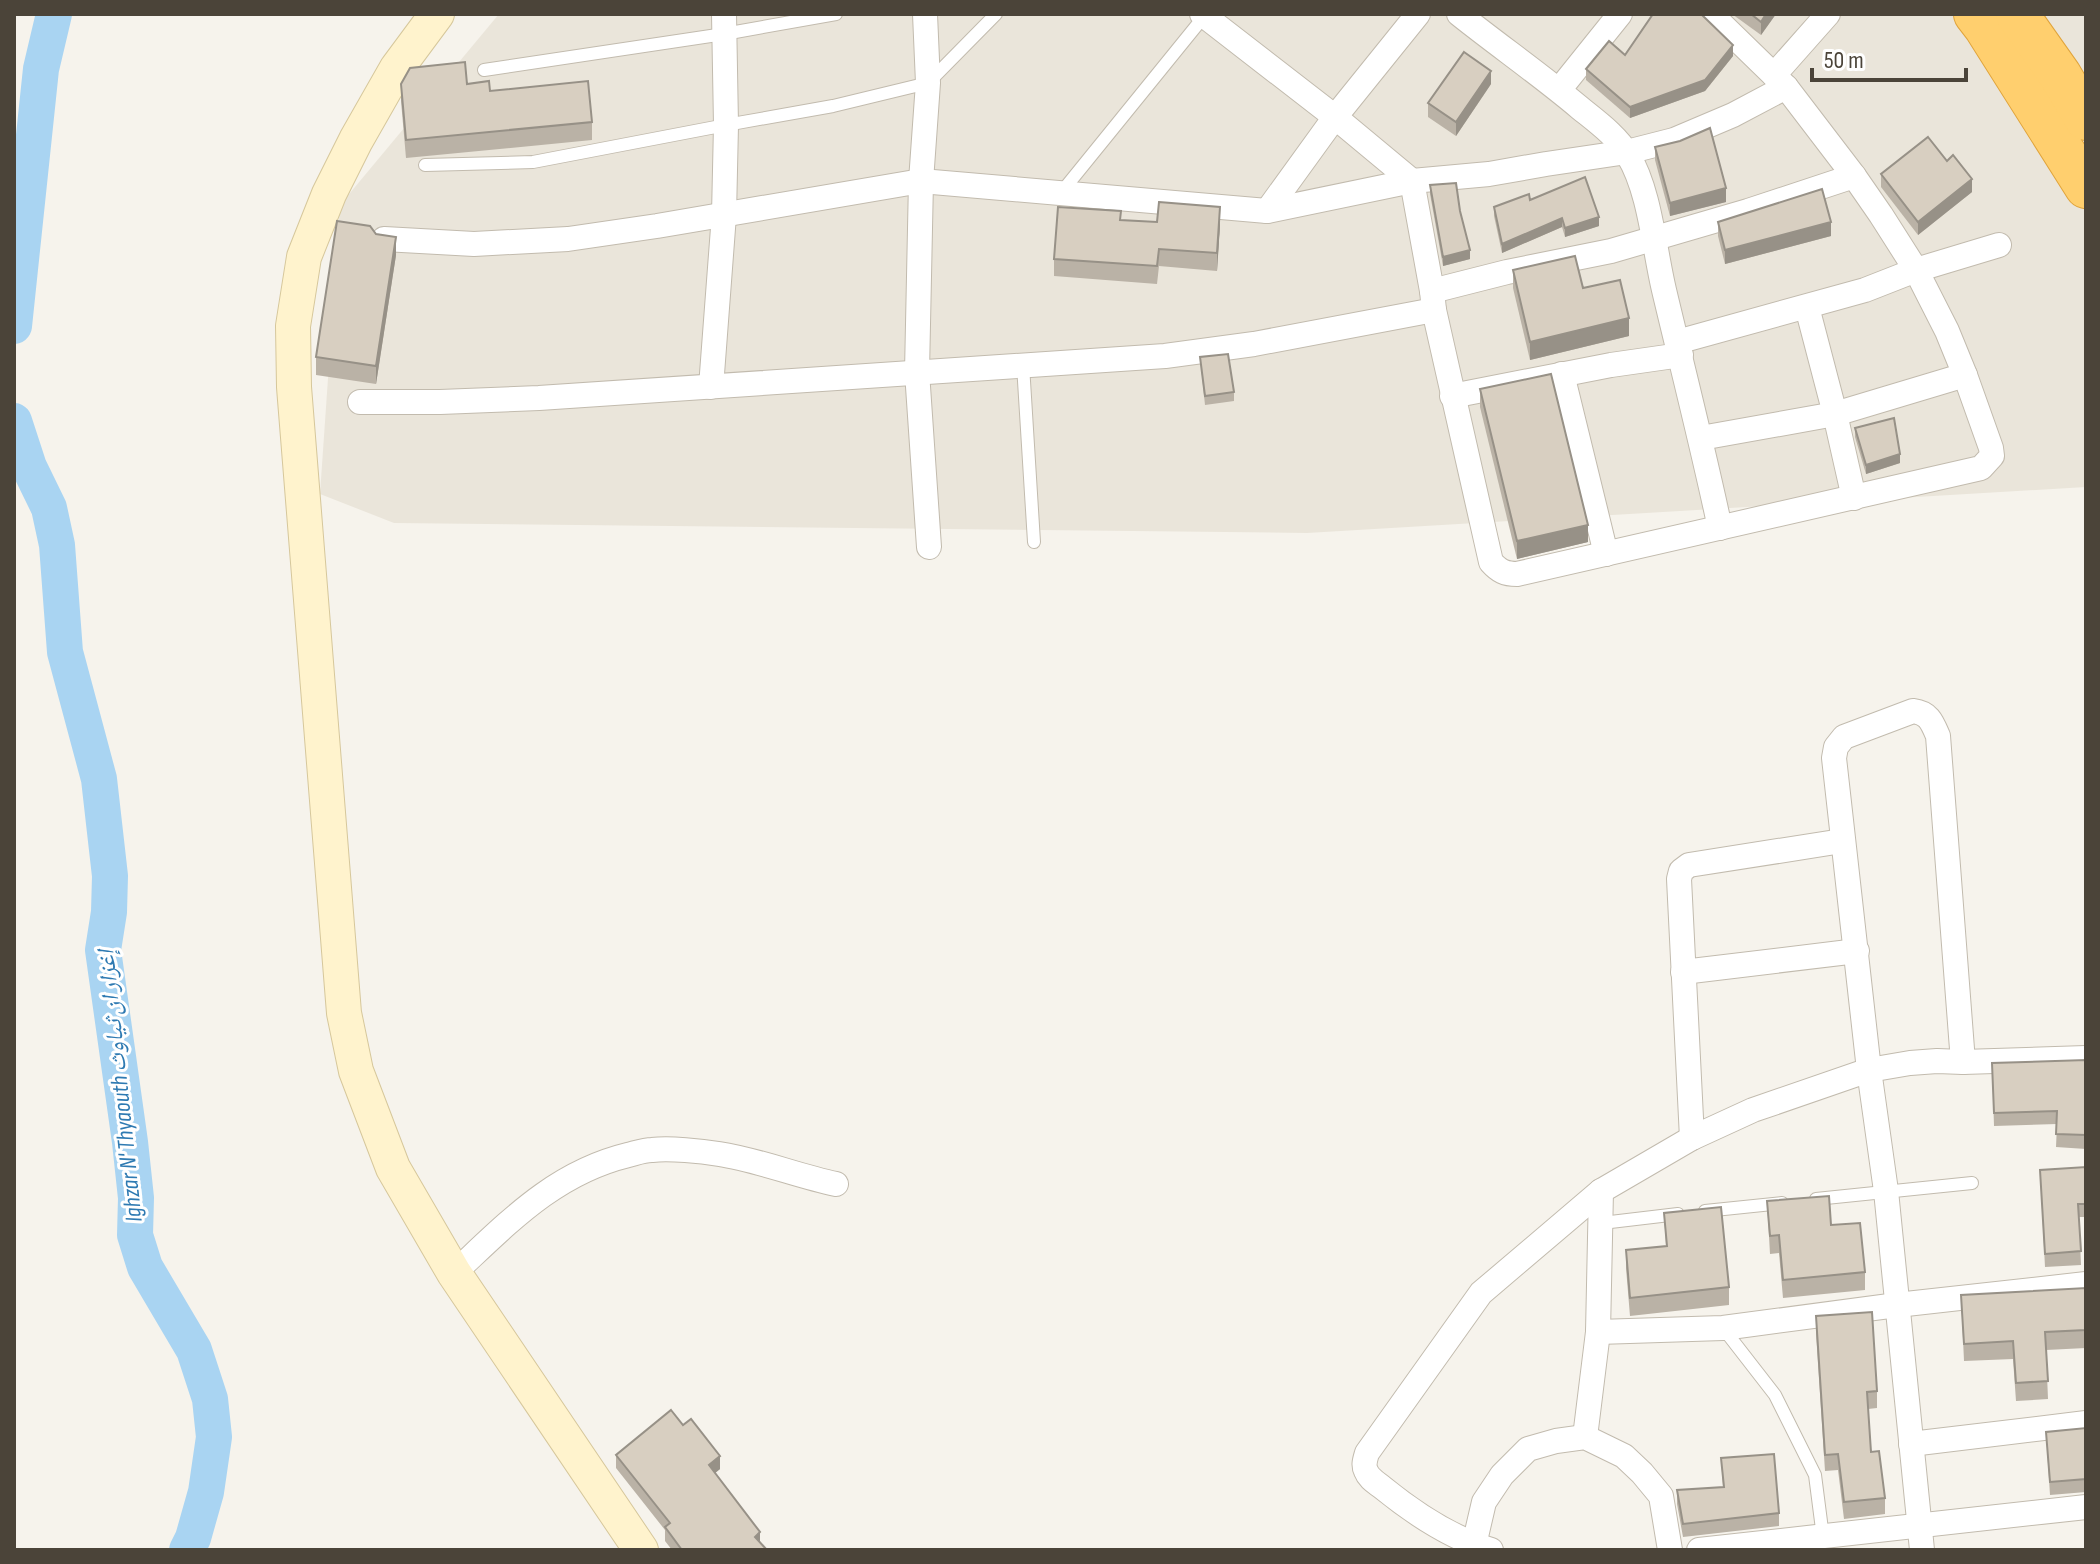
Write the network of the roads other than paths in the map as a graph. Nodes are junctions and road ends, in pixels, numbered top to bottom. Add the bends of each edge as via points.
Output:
1 (437, 14) edge
2 (836, 14) edge
3 (925, 14) edge
4 (996, 14) edge
5 (1418, 14) edge
6 (1459, 14) edge
7 (1620, 14) edge
8 (1711, 14) edge
9 (1828, 14) edge
10 (1975, 14) edge
11 (2017, 14) edge
12 (1204, 15) edge
13 (724, 24) edge
14 (484, 70) dead end
15 (1780, 81) junction
16 (928, 83) junction
17 (1559, 90) junction
18 (1335, 117) junction
19 (2086, 119) edge
20 (726, 125) junction
21 (1627, 152) junction
22 (425, 165) dead end
23 (1854, 176) junction
24 (921, 181) junction
25 (1412, 181) junction
26 (2086, 187) edge
27 (1060, 194) junction
28 (1267, 211) junction
29 (724, 215) junction
30 (1653, 238) junction
31 (384, 239) edge
32 (1999, 245) dead end
33 (1916, 270) junction
34 (1433, 301) junction
35 (1807, 307) junction
36 (1679, 349) junction
37 (1023, 365) junction
38 (917, 372) junction
39 (1562, 374) junction
40 (1965, 375) junction
41 (711, 387) junction
42 (1452, 396) junction
43 (360, 402) dead end
44 (1835, 414) junction
45 (1701, 438) junction
46 (1854, 498) junction
47 (1720, 528) junction
48 (1034, 542) dead end
49 (929, 547) dead end
50 (1606, 554) junction
51 (1842, 841) junction
52 (1857, 951) junction
53 (1683, 972) junction
54 (2086, 1058) edge
55 (1963, 1062) junction
56 (1869, 1070) junction
57 (1692, 1138) junction
58 (1972, 1183) dead end
59 (836, 1184) dead end
60 (1601, 1191) junction
61 (1886, 1191) junction
62 (1807, 1200) edge
63 (1791, 1202) edge
64 (1602, 1223) junction
65 (454, 1273) junction
66 (2086, 1284) edge
67 (1897, 1305) junction
68 (1723, 1328) junction
69 (1598, 1332) junction
70 (2086, 1423) edge
71 (1585, 1437) junction
72 (1911, 1444) junction
73 (2086, 1507) edge
74 (1823, 1537) junction
75 (1920, 1538) edge
76 (1773, 1545) edge
77 (1483, 1547) edge
78 (641, 1550) edge
79 (1670, 1550) edge
80 (1699, 1550) edge

1 - 65 street via 397,68 329,194 304,257 293,326 344,1013 356,1071 393,1168
2 - 13 lane
3 - 16 street
4 - 16 lane
5 - 18 street
6 - 17 street
7 - 17 street
8 - 15 street
9 - 15 street
10 - 26 highway
11 - 19 highway
12 - 18 street
12 - 27 lane
13 - 14 lane
13 - 20 street
15 - 21 street via 1718,121
15 - 23 street
16 - 20 lane
16 - 24 street
17 - 21 street
18 - 25 street
18 - 28 street
20 - 22 lane via 533,162
20 - 29 street
21 - 25 street
21 - 30 street via 1639,176
23 - 30 street
23 - 33 street
24 - 27 street
24 - 29 street
24 - 38 street
25 - 28 street
25 - 34 street
27 - 28 street
29 - 31 street via 568,239 474,244
29 - 41 street
30 - 34 street via 1507,272
30 - 36 street
32 - 33 street
33 - 35 street
33 - 40 street
34 - 37 street via 1224,348
34 - 42 street
35 - 36 street
35 - 44 street
36 - 39 street
36 - 45 street
37 - 38 street
37 - 48 lane
38 - 41 street
38 - 49 street
39 - 42 street
39 - 50 street
40 - 44 street
40 - 46 street via 1991,448 1987,463
41 - 43 street
42 - 50 street via 1491,562 1499,571 1517,574
44 - 45 street
44 - 46 street
45 - 47 street
46 - 47 street
47 - 50 street
51 - 52 street
51 - 53 street via 1689,865 1681,871
51 - 55 street via 1836,747 1844,737 1913,711 1923,713 1938,736
52 - 53 street
52 - 56 street
53 - 57 street
54 - 55 street
55 - 56 street
56 - 57 street via 1753,1110
56 - 61 street
57 - 60 street
58 - 61 lane
59 - 65 street via 717,1153 639,1152 601,1161 562,1181 525,1207
60 - 64 street
60 - 77 street via 1481,1293 1367,1453 1367,1475 1404,1504
61 - 62 lane
61 - 67 street
63 - 64 lane
64 - 69 street
65 - 78 street
66 - 67 street
67 - 68 street
67 - 72 street
68 - 69 street
68 - 74 lane via 1775,1395 1815,1475
69 - 71 street
70 - 72 street
71 - 77 street via 1528,1449 1502,1475 1484,1502
71 - 79 street via 1624,1456 1661,1496
72 - 75 street
73 - 75 street
74 - 75 street
74 - 76 street
76 - 80 street

